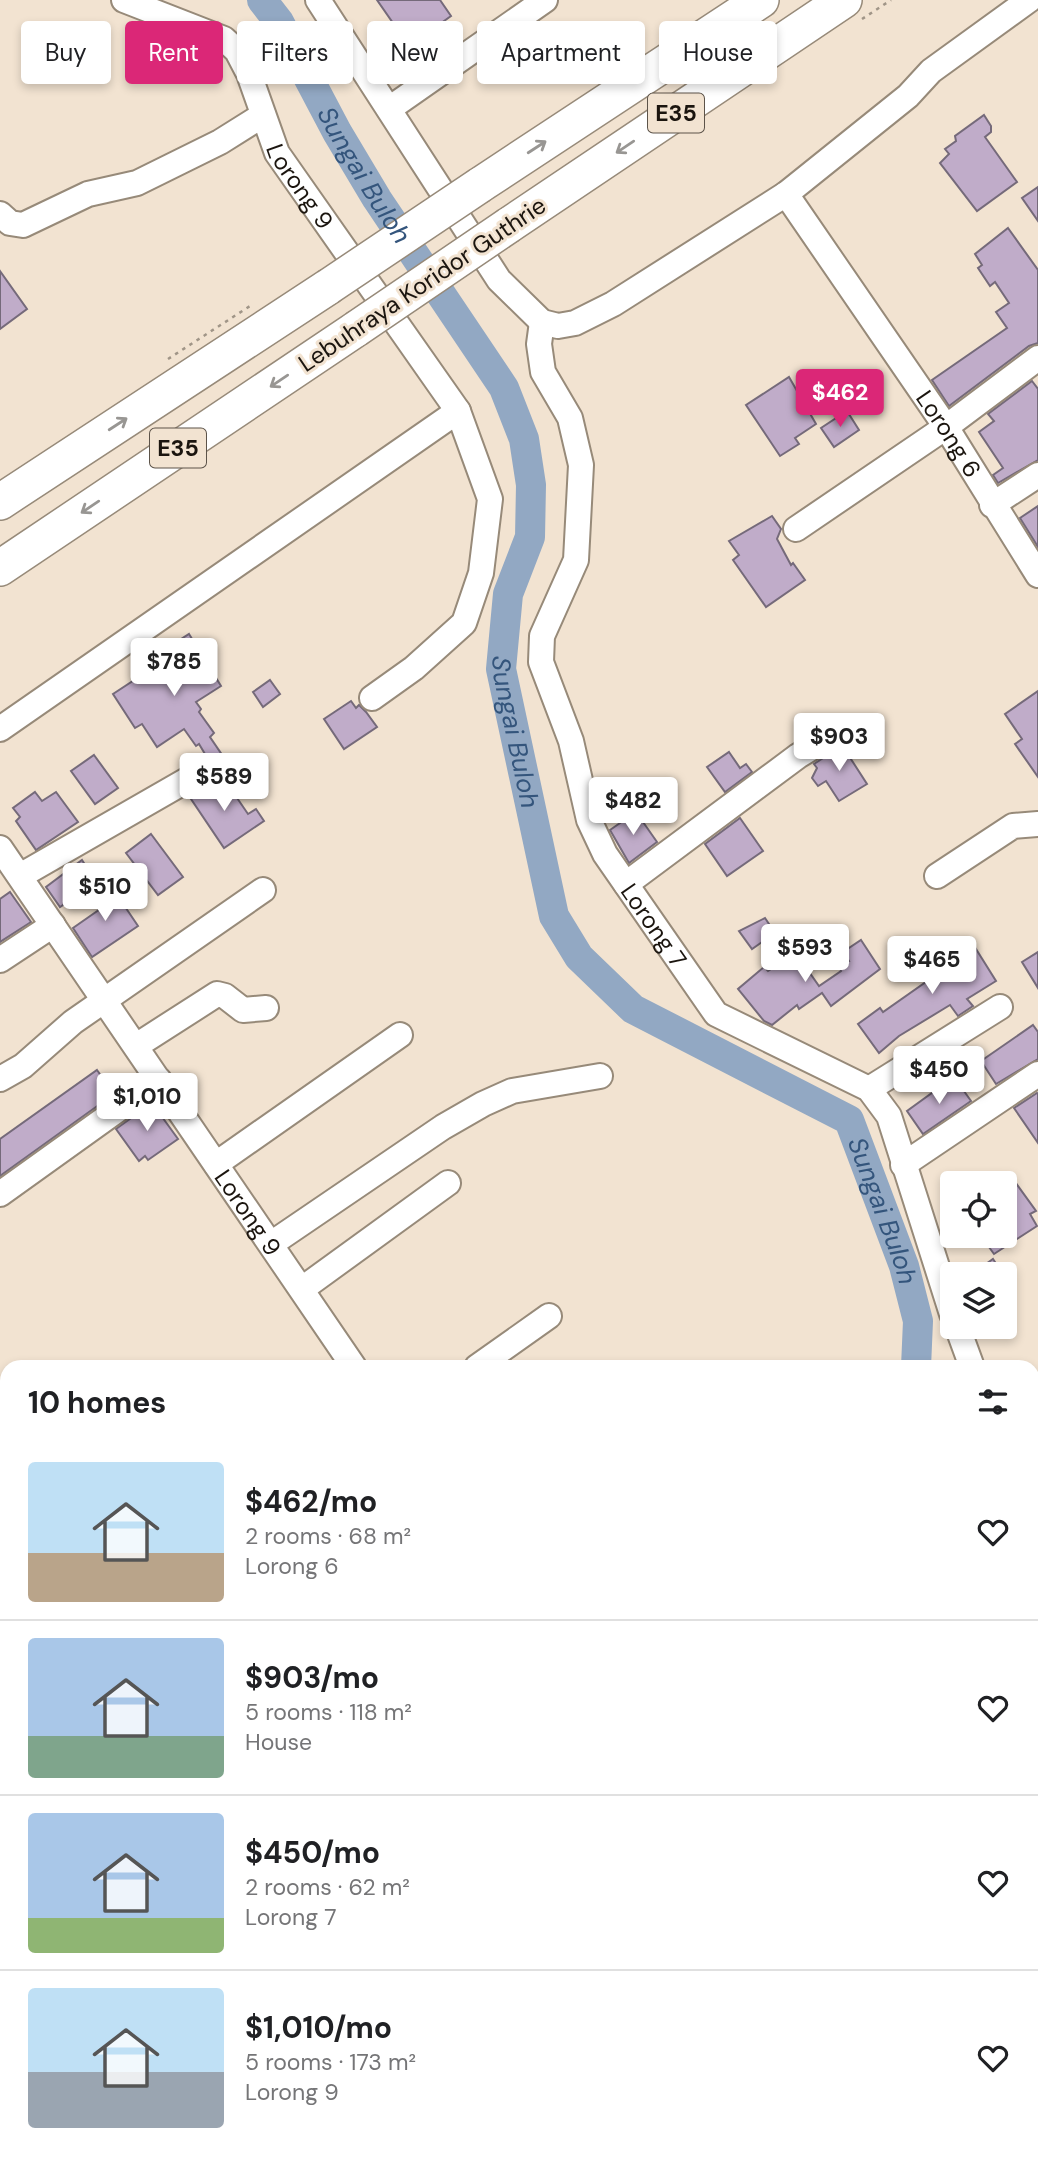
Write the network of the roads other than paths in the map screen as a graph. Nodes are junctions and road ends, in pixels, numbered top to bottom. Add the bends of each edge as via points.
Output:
1 (124, 0) edge
2 (318, 0) edge
3 (545, 0) edge
4 (761, 0) edge
5 (844, 0) edge
6 (1029, 0) edge
7 (389, 108) junction
8 (263, 116) junction
9 (786, 194) junction
10 (0, 214) edge
11 (542, 321) junction
12 (1038, 358) edge
13 (458, 411) junction
14 (947, 427) junction
15 (1038, 475) edge
16 (0, 502) edge
17 (992, 505) junction
18 (796, 529) dead end
19 (0, 568) edge
20 (1038, 575) edge
21 (372, 698) dead end
22 (0, 730) edge
23 (821, 742) dead end
24 (208, 768) dead end
25 (1038, 824) edge
26 (0, 848) edge
27 (20, 876) junction
28 (937, 876) dead end
29 (626, 884) junction
30 (263, 890) dead end
31 (53, 925) junction
32 (0, 960) edge
33 (105, 1001) junction
34 (1000, 1007) dead end
35 (266, 1008) dead end
36 (400, 1035) dead end
37 (136, 1046) junction
38 (1038, 1074) edge
39 (600, 1076) dead end
40 (0, 1079) edge
41 (159, 1080) junction
42 (870, 1089) junction
43 (216, 1164) junction
44 (903, 1166) junction
45 (448, 1182) dead end
46 (0, 1194) edge
47 (271, 1244) junction
48 (940, 1278) edge
49 (302, 1289) junction
50 (549, 1316) dead end
51 (962, 1339) edge
52 (349, 1360) edge
53 (487, 1360) edge
54 (969, 1360) edge

1 - 8 street, Lorong 9 via 224,39 237,51 249,74
2 - 7 street
3 - 7 street
16 -> 4 highway, Lebuhraya Koridor Guthrie / E35, bridge
5 -> 19 highway, Lebuhraya Koridor Guthrie / E35, bridge
6 - 9 street via 931,71 908,96
7 - 11 street via 499,280
8 - 10 street via 137,183 88,194 23,225 9,223
8 - 13 street, Lorong 9 via 277,153
9 - 11 street via 597,314 558,326
9 - 14 street, Lorong 6
11 - 29 street, Lorong 7 via 543,372 570,418 581,465 576,560 542,636 541,662 571,741 589,820 605,855
12 - 14 street
13 - 21 street, Lorong 9 via 490,499 481,573 464,623
13 - 22 street
14 - 17 street, Lorong 6
14 - 18 street
15 - 17 street
17 - 20 street, Lorong 6
23 - 29 street
24 - 27 street
25 - 28 street via 1013,826
26 - 27 street, Lorong 9
27 - 31 street, Lorong 9
29 - 42 street, Lorong 7 via 716,1014
30 - 33 street
31 - 32 street
31 - 33 street, Lorong 9
33 - 37 street, Lorong 9
33 - 40 street
34 - 42 street
35 - 37 street via 243,1010 217,994
36 - 43 street
37 - 41 street, Lorong 9
38 - 44 street
39 - 47 street via 512,1091 483,1104
41 - 43 street, Lorong 9
41 - 46 street
42 - 44 street, Lorong 7 via 889,1115
43 - 47 street, Lorong 9
44 - 48 street, Lorong 7
45 - 49 street
47 - 49 street, Lorong 9
49 - 52 street, Lorong 9
50 - 53 street
51 - 54 street

